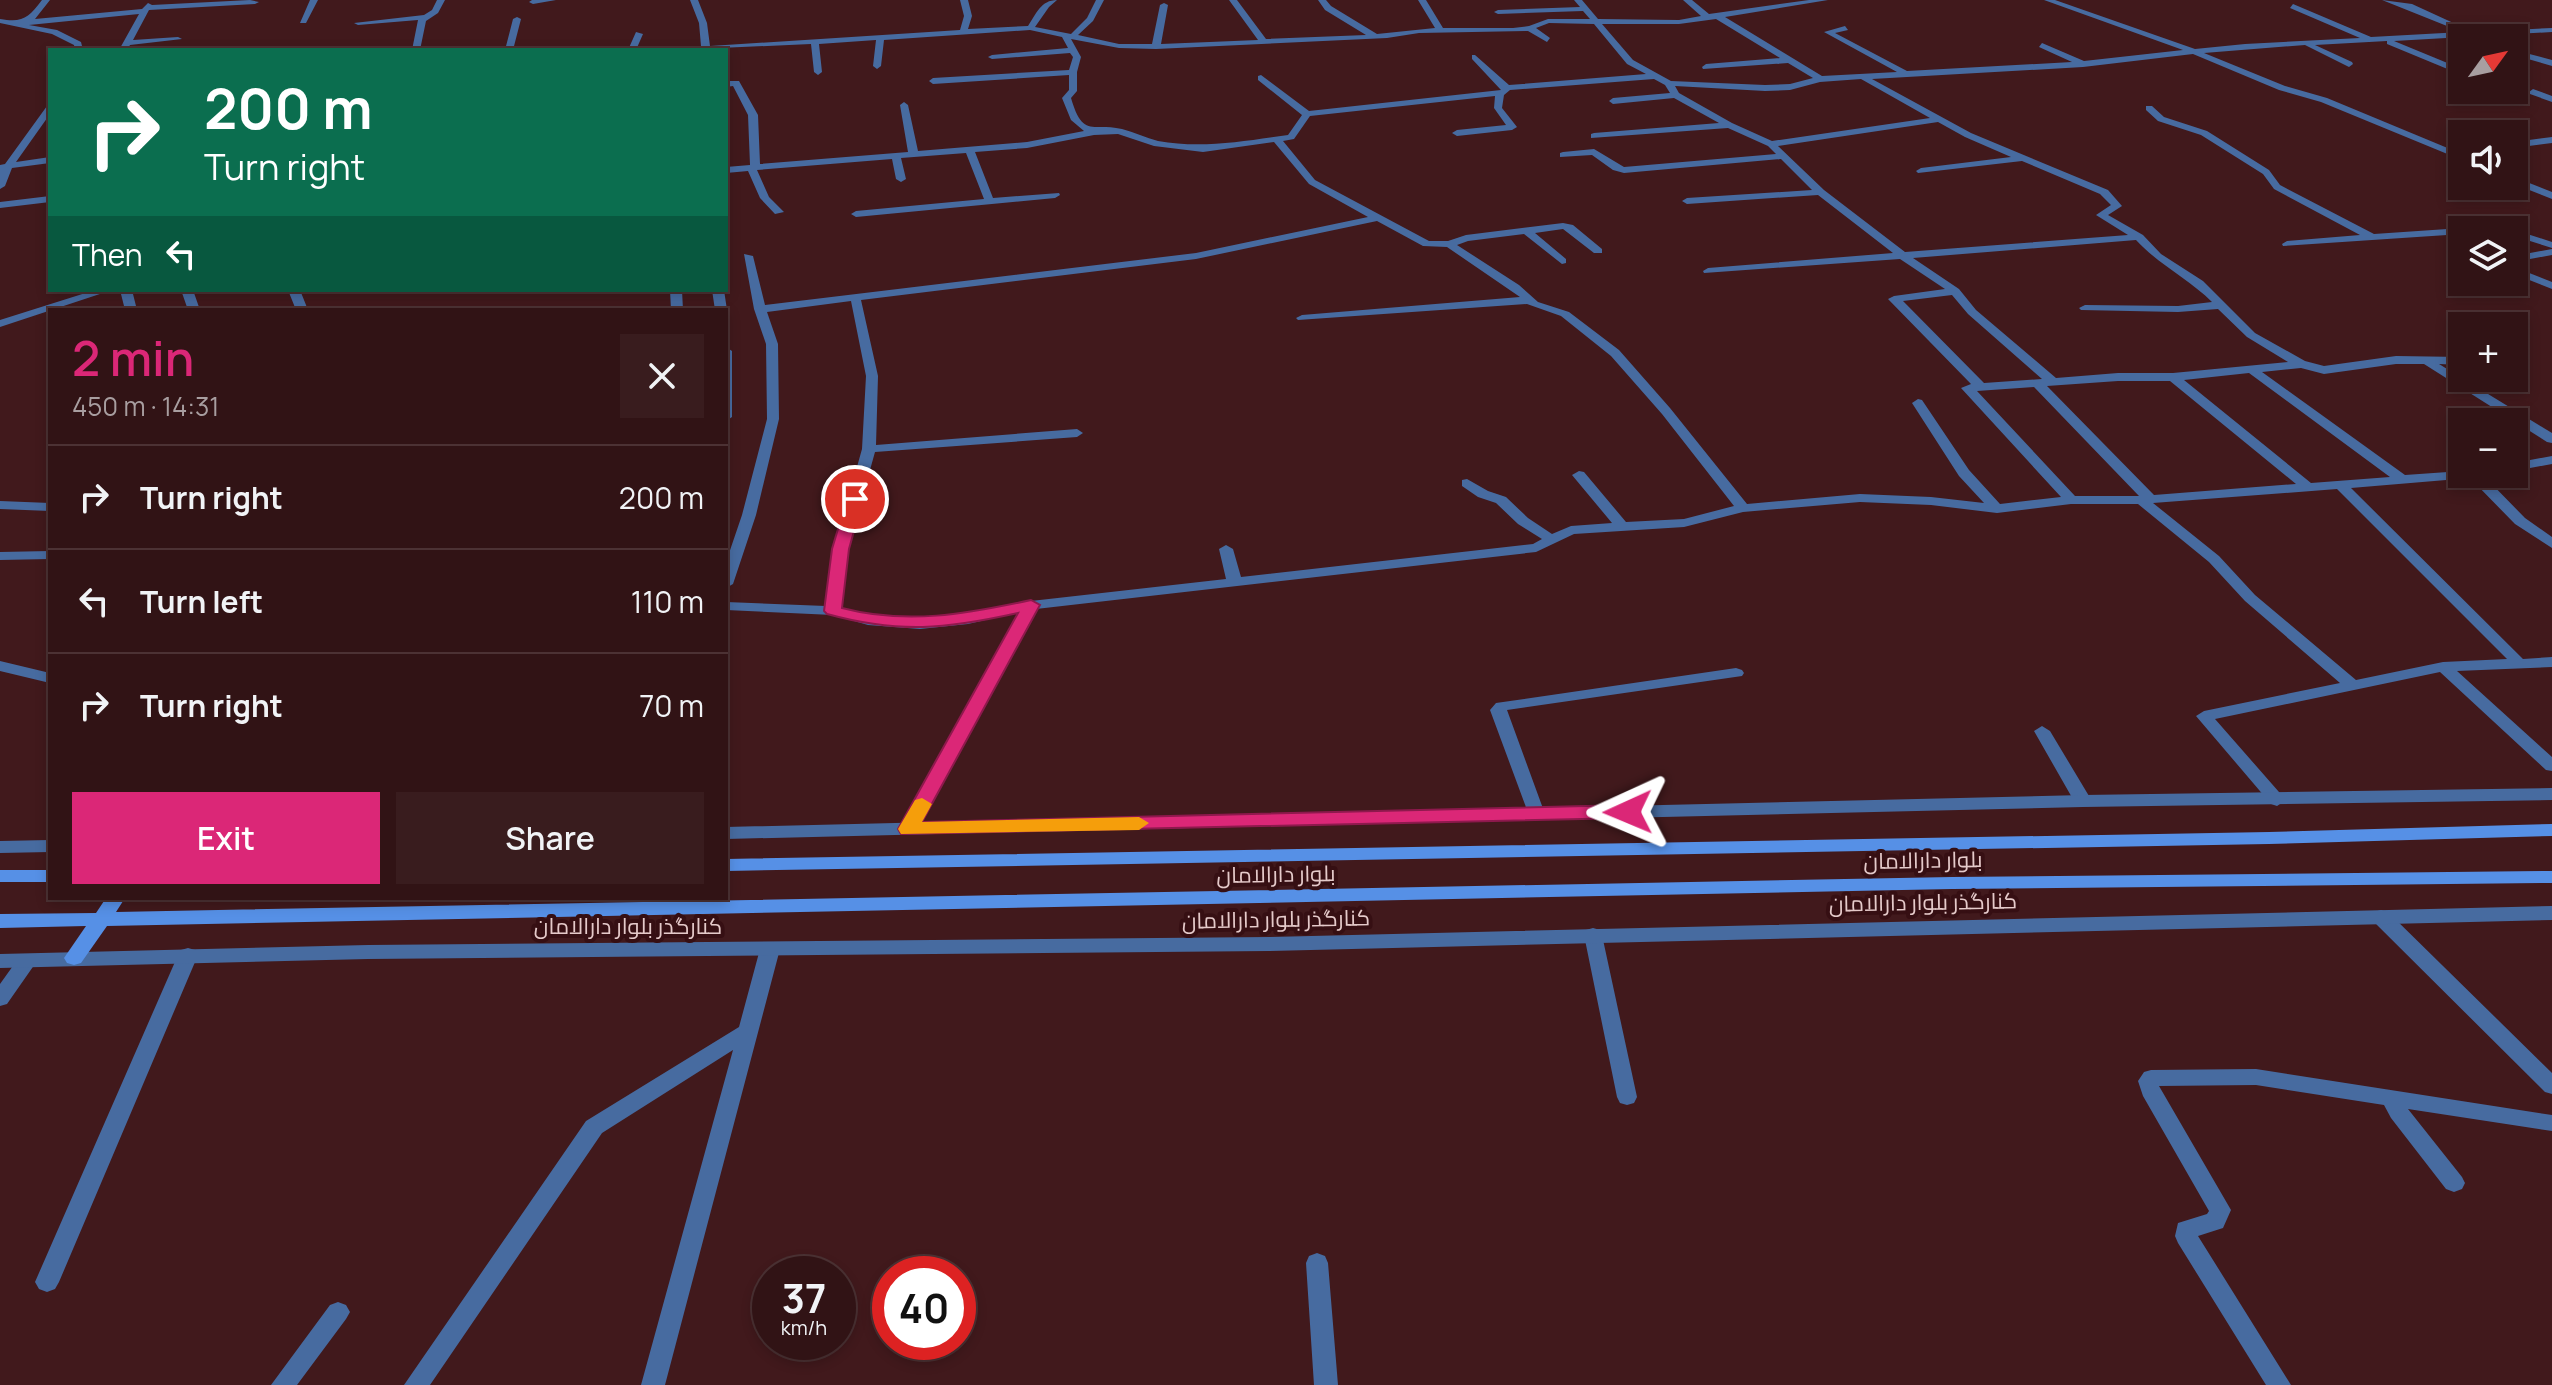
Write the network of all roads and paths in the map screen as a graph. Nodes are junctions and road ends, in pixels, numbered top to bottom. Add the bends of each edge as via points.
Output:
1 (46, 0) edge
2 (314, 0) edge
3 (441, 0) edge
4 (552, 0) edge
5 (694, 0) edge
6 (964, 0) edge
7 (1053, 0) edge
8 (1100, 0) edge
9 (1322, 0) edge
10 (1422, 0) edge
11 (1489, 0) edge
12 (1578, 0) edge
13 (1687, 0) edge
14 (1824, 0) edge
15 (2048, 0) edge
16 (2386, 0) edge
17 (1233, 1) edge
18 (1244, 1) edge
19 (255, 2) edge
20 (533, 2) dead end
21 (1164, 5) dead end
22 (147, 6) edge
23 (2293, 6) dead end
24 (1585, 9) junction
25 (1498, 12) junction
26 (424, 17) junction
27 (1707, 17) junction
28 (517, 19) dead end
29 (0, 21) edge
30 (303, 21) dead end
31 (25, 22) junction
32 (358, 23) dead end
33 (1597, 24) junction
34 (2451, 24) edge
35 (1030, 28) junction
36 (1530, 28) junction
37 (1845, 28) dead end
38 (1513, 30) junction
39 (2552, 30) edge
40 (1441, 31) junction
41 (963, 32) junction
42 (2528, 32) edge
43 (639, 34) dead end
44 (1069, 35) junction
45 (880, 37) junction
46 (1375, 37) junction
47 (2448, 38) edge
48 (178, 39) dead end
49 (1547, 40) dead end
50 (2373, 40) junction
51 (2385, 40) junction
52 (1263, 41) junction
53 (815, 42) junction
54 (2304, 43) junction
55 (2042, 45) dead end
56 (125, 46) edge
57 (1156, 47) junction
58 (79, 48) edge
59 (416, 48) edge
60 (510, 48) edge
61 (633, 48) edge
62 (706, 48) edge
63 (722, 48) edge
64 (1072, 50) junction
65 (2192, 51) junction
66 (2528, 56) edge
67 (992, 57) dead end
68 (1475, 57) dead end
69 (1790, 60) junction
70 (2552, 63) edge
71 (2083, 64) junction
72 (2349, 64) dead end
73 (877, 66) dead end
74 (2448, 66) edge
75 (1706, 67) dead end
76 (818, 72) dead end
77 (1073, 72) junction
78 (1905, 73) junction
79 (1657, 76) junction
80 (1862, 76) junction
81 (1261, 78) dead end
82 (1820, 79) junction
83 (933, 81) dead end
84 (1669, 83) junction
85 (728, 84) edge
86 (1506, 90) junction
87 (2533, 92) dead end
88 (1675, 95) junction
89 (2552, 99) edge
90 (1613, 101) dead end
91 (904, 105) dead end
92 (2149, 108) dead end
93 (48, 111) edge
94 (1307, 114) junction
95 (1941, 119) junction
96 (1729, 125) junction
97 (1094, 132) junction
98 (1457, 133) dead end
99 (1594, 136) dead end
100 (1277, 140) junction
101 (2552, 140) edge
102 (2528, 143) edge
103 (1771, 144) junction
104 (2448, 147) edge
105 (2440, 148) junction
106 (970, 151) junction
107 (2448, 151) edge
108 (1563, 155) dead end
109 (914, 156) junction
110 (1784, 156) junction
111 (896, 157) junction
112 (2024, 158) junction
113 (48, 160) edge
114 (4, 166) edge
115 (754, 168) junction
116 (728, 170) edge
117 (1921, 171) dead end
118 (901, 179) dead end
119 (0, 186) edge
120 (2528, 186) edge
121 (1820, 192) junction
122 (1055, 195) dead end
123 (2552, 196) edge
124 (48, 199) edge
125 (1687, 201) dead end
126 (990, 202) junction
127 (0, 205) edge
128 (779, 212) dead end
129 (856, 214) dead end
130 (1376, 218) junction
131 (1527, 231) junction
132 (2448, 232) edge
133 (2139, 237) junction
134 (2373, 238) junction
135 (2528, 238) edge
136 (1449, 244) junction
137 (2287, 244) dead end
138 (2551, 245) edge
139 (1598, 251) dead end
140 (2528, 254) edge
141 (748, 256) dead end
142 (1903, 256) junction
143 (1562, 261) dead end
144 (1708, 271) dead end
145 (2528, 276) edge
146 (2552, 286) edge
147 (1955, 291) junction
148 (100, 292) edge
149 (855, 296) junction
150 (1529, 300) junction
151 (2222, 305) junction
152 (50, 308) edge
153 (2085, 308) dead end
154 (48, 309) edge
155 (760, 309) junction
156 (1302, 318) dead end
157 (0, 324) edge
158 (2448, 362) edge
159 (2429, 363) junction
160 (2301, 364) junction
161 (2251, 369) junction
162 (2173, 377) junction
163 (2051, 380) junction
164 (2036, 382) junction
165 (1979, 385) junction
166 (1918, 403) dead end
167 (1077, 433) dead end
168 (2552, 439) edge
169 (869, 449) junction
170 (2552, 460) edge
171 (2528, 464) edge
172 (1579, 475) dead end
173 (2448, 476) edge
174 (2403, 480) junction
175 (1467, 483) dead end
176 (2340, 484) junction
177 (2307, 486) junction
178 (2488, 488) edge
179 (2071, 500) junction
180 (2145, 500) junction
181 (0, 505) edge
182 (48, 507) edge
183 (1743, 508) junction
184 (1997, 509) junction
185 (1623, 528) junction
186 (1552, 540) junction
187 (2552, 544) edge
188 (1226, 549) dead end
189 (48, 555) edge
190 (0, 556) edge
191 (728, 578) edge
192 (1234, 580) junction
193 (1031, 605) junction
194 (728, 606) edge
195 (833, 611) junction
196 (2552, 662) edge
197 (2519, 663) junction
198 (0, 666) edge
199 (2443, 667) junction
200 (1736, 673) dead end
201 (48, 678) edge
202 (2351, 684) junction
203 (2042, 731) dead end
204 (2552, 766) edge
205 (2552, 794) edge
206 (2277, 800) junction
207 (2083, 801) junction
208 (1536, 814) junction
209 (908, 829) junction
210 (2552, 830) edge
211 (728, 833) edge
212 (48, 846) edge
213 (0, 847) edge
214 (728, 865) edge
215 (0, 876) edge
216 (48, 876) edge
217 (2552, 877) edge
218 (115, 900) edge
219 (2552, 913) edge
220 (2381, 917) junction
221 (100, 920) junction
222 (0, 921) edge
223 (1593, 935) junction
224 (770, 949) junction
225 (188, 955) junction
226 (74, 958) junction
227 (0, 961) edge
228 (27, 961) junction
229 (0, 999) edge
230 (746, 1032) junction
231 (2552, 1086) edge
232 (1627, 1097) dead end
233 (2391, 1097) junction
234 (2552, 1123) edge
235 (2454, 1183) dead end
236 (1317, 1263) dead end
237 (47, 1282) dead end
238 (338, 1312) dead end
239 (283, 1385) edge
240 (416, 1385) edge
241 (653, 1385) edge
242 (1326, 1385) edge
243 (2279, 1385) edge

1 - 31 street
2 - 30 street
3 - 26 street
4 - 20 street
5 - 62 street
6 - 41 street via 968,16
7 - 35 street
8 - 44 street via 1090,19
9 - 46 street
10 - 40 street
11 - 25 street
12 - 24 street
13 - 27 street
14 - 27 street
15 - 65 street
16 - 34 street
17 - 18 street
17 - 52 street
19 - 22 street
21 - 57 street
22 - 31 street
22 - 56 street
23 - 50 street
24 - 25 street
24 - 33 street
25 - 38 street
26 - 32 street
26 - 59 street
27 - 33 street
27 - 69 street via 1724,20
28 - 60 street
29 - 31 street
31 - 58 street via 68,38
33 - 36 street via 1548,21
33 - 79 street via 1630,62
35 - 41 street
35 - 44 street
36 - 38 street
36 - 49 street
37 - 78 street via 1828,32
38 - 40 street
39 - 42 street
40 - 46 street
41 - 45 street
43 - 61 street
44 - 57 street via 1119,46
44 - 64 street
45 - 53 street
45 - 73 street
46 - 52 street
47 - 51 street
48 - 56 street
50 - 51 street
50 - 54 street
51 - 74 street
52 - 57 street
53 - 63 street
53 - 76 street
54 - 65 street
54 - 72 street
55 - 71 street
64 - 67 street
64 - 77 street via 1077,57
65 - 71 street
65 - 105 street
66 - 70 street
68 - 86 street
69 - 75 street
69 - 82 street
71 - 78 street
77 - 83 street
77 - 97 street via 1073,91 1066,98 1069,109 1076,122
78 - 80 street
79 - 84 street
79 - 86 street
80 - 82 street
80 - 95 street
81 - 94 street
82 - 84 street via 1765,88
84 - 88 street
85 - 115 street via 736,83 752,111
86 - 94 street
86 - 98 street via 1498,108 1512,127
87 - 89 street
88 - 90 street
88 - 96 street
91 - 109 street
92 - 134 street via 2161,119 2204,133 2266,172 2277,187
93 - 114 street
94 - 100 street via 1291,137
95 - 103 street
95 - 112 street
96 - 99 street
96 - 103 street
97 - 100 street via 1119,131 1154,143 1203,149
97 - 106 street
100 - 130 street via 1312,182
101 - 102 street
103 - 110 street
104 - 105 street
105 - 107 street
106 - 109 street
106 - 126 street
108 - 110 street via 1594,152 1624,170
109 - 111 street
110 - 121 street
111 - 115 street
111 - 118 street
112 - 117 street
112 - 133 street via 2104,192 2117,206 2101,215
113 - 114 street
114 - 119 street
115 - 116 street
115 - 128 street via 765,198
120 - 123 street
121 - 125 street
121 - 142 street
122 - 126 street
124 - 127 street
126 - 129 street
130 - 136 street via 1427,244
130 - 149 street via 1196,256
131 - 136 street
131 - 139 street via 1566,226
131 - 143 street
132 - 134 street
133 - 142 street
133 - 151 street
134 - 137 street
135 - 138 street
136 - 150 street
138 - 140 street
141 - 155 street
142 - 144 street
142 - 147 street
145 - 146 street
147 - 163 street
147 - 165 street via 1894,299
148 - 152 street
149 - 155 street
149 - 169 street via 872,376
150 - 156 street
150 - 183 street via 1565,314 1615,353
151 - 153 street
151 - 160 street via 2251,335
154 - 157 street
155 - 191 street via 772,344 773,419
158 - 159 street
159 - 160 street via 2396,360 2324,370
159 - 168 street
160 - 161 street
161 - 162 street
161 - 174 street
162 - 163 street
162 - 177 street
163 - 164 street
164 - 165 street
164 - 180 street
165 - 179 street via 1967,388
166 - 184 street via 1964,473
167 - 169 street
169 - 195 street via 841,549
170 - 171 street
172 - 185 street
173 - 174 street
174 - 176 street
175 - 186 street via 1501,500
176 - 177 street
176 - 197 street
177 - 180 street
178 - 187 street
179 - 180 street
179 - 184 street
180 - 202 street
181 - 182 street
183 - 184 street via 1860,498
183 - 185 street via 1684,523
185 - 186 street via 1571,530
186 - 192 street via 1536,548
188 - 192 street
189 - 190 street
192 - 193 street
193 - 195 street via 920,624
193 - 209 street
194 - 195 street
196 - 197 street
197 - 199 street
198 - 201 street
199 - 202 street
199 - 204 street
200 - 208 street via 1502,706 1498,710
202 - 206 street via 2204,716
203 - 207 street
205 - 206 street
206 - 207 street
207 - 208 street
208 - 209 street
209 - 211 street
210 - 214 main road, بلوار دارالامان
212 - 213 street
215 - 216 main road
217 - 221 main road, بلوار دارالامان via 1952,883
218 - 221 main road
219 - 220 street, کنارگذر بلوار دارالامان
220 - 223 street, کنارگذر بلوار دارالامان
220 - 231 street
221 - 222 main road, بلوار دارالامان
221 - 226 main road
223 - 224 street, کنارگذر بلوار دارالامان
223 - 232 street
224 - 225 street, کنارگذر بلوار دارالامان
224 - 230 street
225 - 226 street, کنارگذر بلوار دارالامان
225 - 237 street
226 - 228 street, کنارگذر بلوار دارالامان
227 - 228 street, کنارگذر بلوار دارالامان
228 - 229 street
230 - 240 street via 594,1127
230 - 241 street
233 - 234 street
233 - 235 street
233 - 243 street via 2256,1077 2148,1081 2220,1210 2215,1221 2186,1230 2186,1236
236 - 242 street
238 - 239 street

